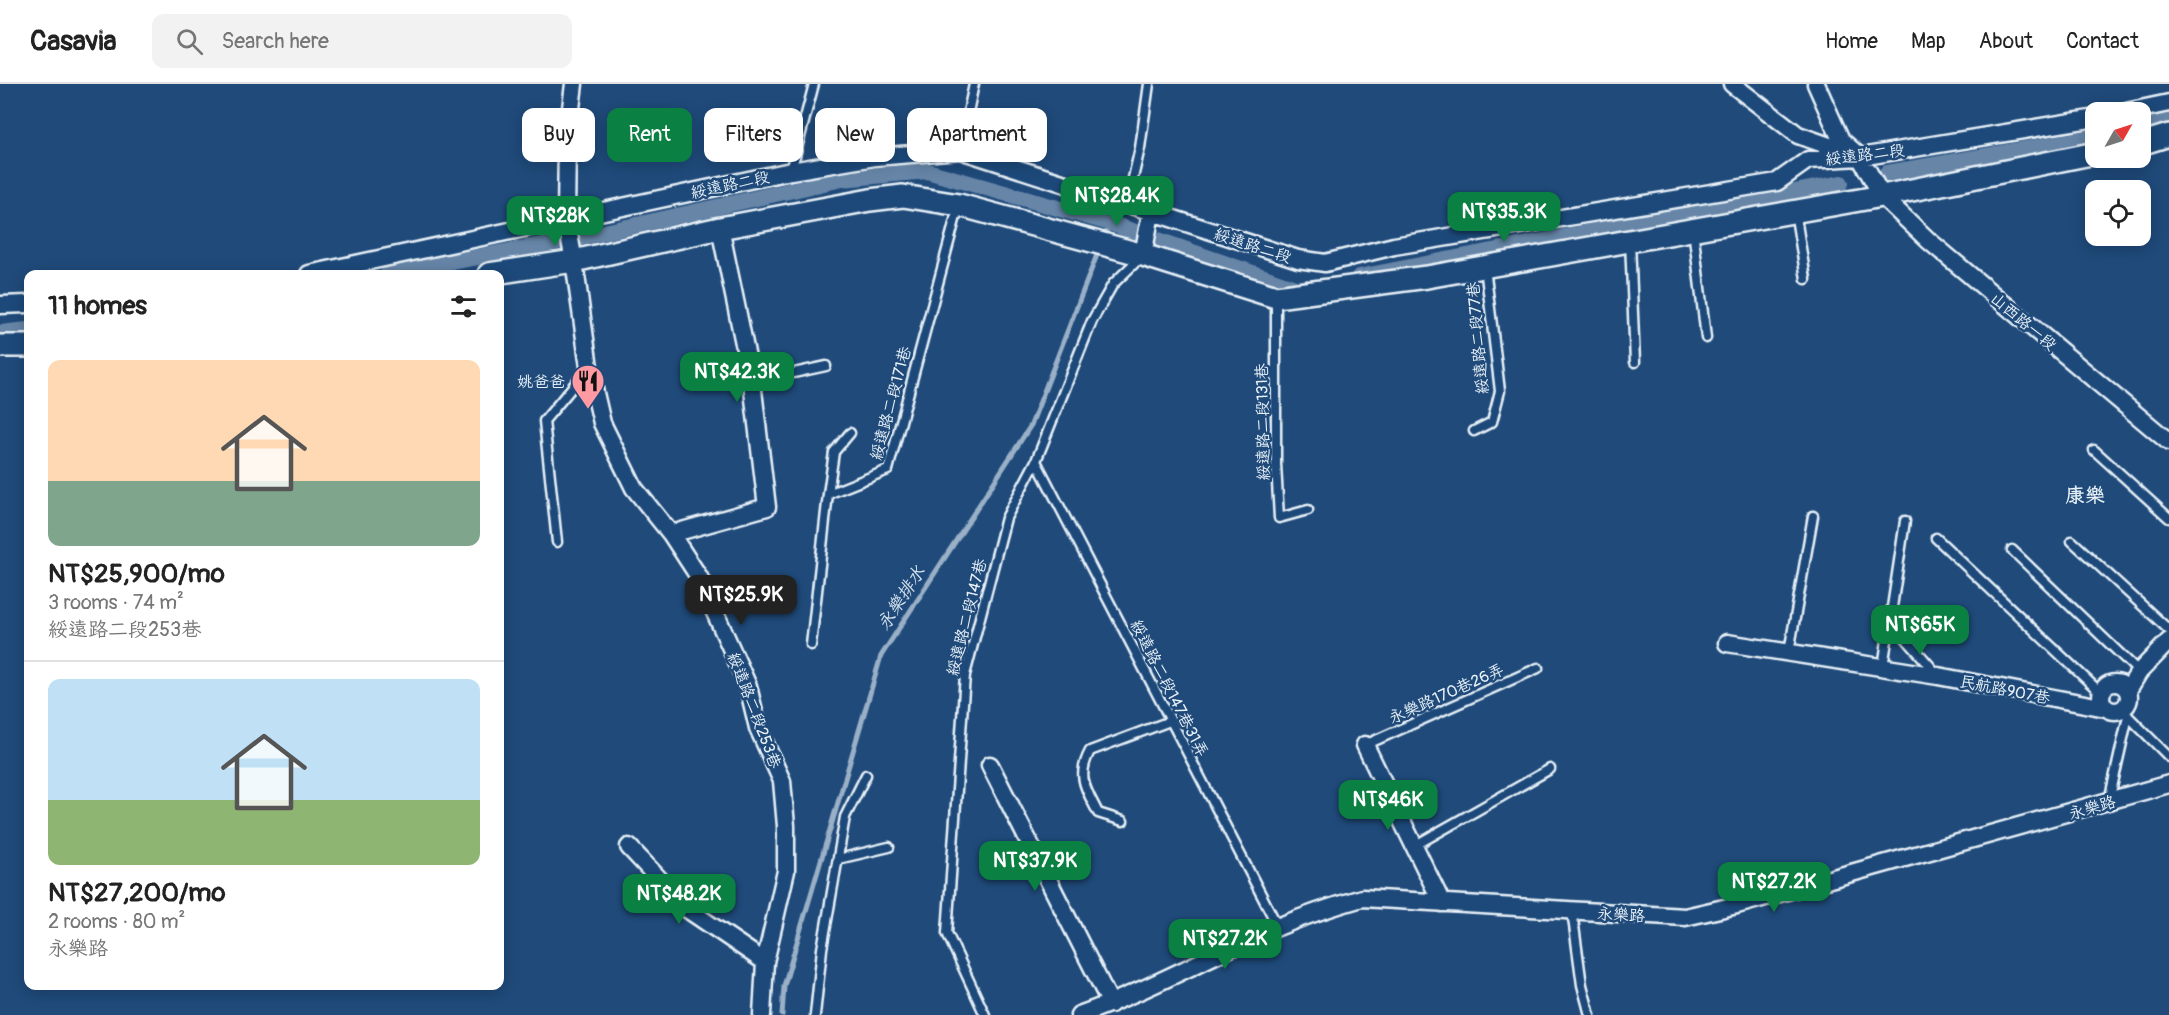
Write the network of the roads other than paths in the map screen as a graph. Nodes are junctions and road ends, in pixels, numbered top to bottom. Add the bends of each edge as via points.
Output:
1 (574, 84) edge
2 (814, 84) edge
3 (974, 84) edge
4 (1149, 84) edge
5 (1732, 84) edge
6 (1816, 84) edge
7 (2169, 103) edge
8 (2151, 107) edge
9 (969, 108) edge
10 (2085, 120) edge
11 (2169, 135) edge
12 (2151, 141) edge
13 (907, 155) edge
14 (2085, 155) edge
15 (1860, 157) junction
16 (997, 162) edge
17 (791, 171) junction
18 (1882, 196) junction
19 (1127, 204) junction
20 (959, 205) junction
21 (1795, 210) junction
22 (1151, 213) junction
23 (567, 223) junction
24 (720, 228) junction
25 (1693, 229) junction
26 (1630, 241) junction
27 (1136, 253) junction
28 (574, 261) junction
29 (1485, 267) junction
30 (329, 270) edge
31 (504, 272) edge
32 (1806, 279) dead end
33 (1276, 297) junction
34 (24, 304) edge
35 (0, 305) edge
36 (1706, 338) dead end
37 (0, 346) edge
38 (24, 346) edge
39 (1635, 362) dead end
40 (826, 366) dead end
41 (589, 367) junction
42 (752, 382) junction
43 (1474, 431) dead end
44 (850, 433) dead end
45 (2169, 442) edge
46 (2094, 450) dead end
47 (1036, 461) junction
48 (828, 494) junction
49 (1308, 510) dead end
50 (1813, 516) dead end
51 (2169, 518) edge
52 (1905, 521) dead end
53 (671, 534) junction
54 (1936, 538) dead end
55 (2072, 541) dead end
56 (557, 542) dead end
57 (2012, 550) dead end
58 (1890, 620) junction
59 (2169, 630) edge
60 (2169, 641) edge
61 (1727, 643) dead end
62 (811, 645) dead end
63 (1789, 652) junction
64 (1883, 667) junction
65 (1538, 668) dead end
66 (2139, 672) junction
67 (1938, 676) junction
68 (2128, 690) junction
69 (2114, 707) junction
70 (1170, 721) junction
71 (1365, 745) joint
72 (2169, 757) edge
73 (990, 765) dead end
74 (1550, 769) dead end
75 (866, 775) dead end
76 (2169, 784) edge
77 (2109, 802) junction
78 (1123, 821) dead end
79 (1414, 846) junction
80 (629, 847) dead end
81 (889, 847) dead end
82 (838, 859) junction
83 (1442, 903) junction
84 (1572, 911) junction
85 (1278, 927) junction
86 (765, 962) junction
87 (1112, 1004) junction
88 (762, 1015) edge
89 (815, 1015) edge
90 (985, 1015) edge
91 (1079, 1015) edge
92 (1590, 1015) edge

1 - 23 street, 綏遠路二段253巷 via 567,140
2 - 17 lane
3 - 9 lane
4 - 19 lane
5 - 15 street via 1798,135
6 - 15 street, 山西路一段 via 1841,140
7 - 8 street
10 - 15 street, 綏遠路二段
11 - 12 street
13 - 17 street, 綏遠路二段
14 - 18 street
15 - 18 street, 山西路一段
15 - 22 street, 綏遠路二段 via 1808,160 1777,182 1394,246 1325,263 1298,259
16 - 19 street, 綏遠路二段
17 - 23 street, 綏遠路二段
18 - 21 street
18 - 45 street, 山西路一段 via 1928,240
19 - 22 street, 綏遠路二段
20 - 24 street via 903,196
20 - 27 street
20 - 48 lane, 綏遠路二段171巷 via 888,470
21 - 25 street
21 - 32 lane
22 - 27 street
23 - 28 street, 綏遠路二段253巷
23 - 30 street, 綏遠路二段
24 - 28 street
24 - 42 street
25 - 26 street
25 - 36 lane
26 - 29 street
26 - 39 lane
27 - 33 street
27 - 47 lane, 綏遠路二段147巷 via 1092,321
28 - 31 street
28 - 41 street, 綏遠路二段253巷
29 - 33 street
29 - 43 lane, 綏遠路二段77巷 via 1500,391 1492,422
33 - 49 lane, 綏遠路二段131巷 via 1279,518
34 - 35 street
37 - 38 street
40 - 42 lane
41 - 53 street, 綏遠路二段253巷 via 602,423 629,478
41 - 56 lane via 544,421
42 - 53 street via 766,507
44 - 48 lane via 834,452
46 - 51 lane
47 - 70 lane, 綏遠路二段147巷31弄
47 - 90 lane, 綏遠路二段147巷 via 1006,518 965,675 947,933
48 - 62 lane
50 - 63 lane
52 - 58 lane
53 - 86 street, 綏遠路二段253巷 via 699,577 725,634 748,686 758,728 782,781 786,871
54 - 69 lane
55 - 59 lane
57 - 66 lane
58 - 64 lane
58 - 67 lane
60 - 66 street
61 - 63 street, 民航路907巷
63 - 64 street, 民航路907巷
64 - 67 street, 民航路907巷
65 - 71 lane, 永樂路170巷26弄
66 - 68 street
67 - 69 street, 民航路907巷
68 - 69 street via 2129,702
68 - 69 street via 2119,684 2108,685
69 - 72 lane
69 - 77 lane
70 - 78 lane via 1090,751 1083,765 1084,786 1098,813
70 - 85 lane, 綏遠路二段147巷31弄
71 - 79 street
73 - 87 street
74 - 79 lane
75 - 82 lane via 845,817
76 - 77 street, 永樂路
77 - 84 street, 永樂路 via 1685,917
79 - 83 street
80 - 86 street via 687,909
81 - 82 lane
82 - 89 lane
83 - 84 street, 永樂路
83 - 85 street, 永樂路 via 1362,898
84 - 92 lane
85 - 87 street, 永樂路
86 - 88 street, 綏遠路二段253巷
87 - 91 street, 永樂路

